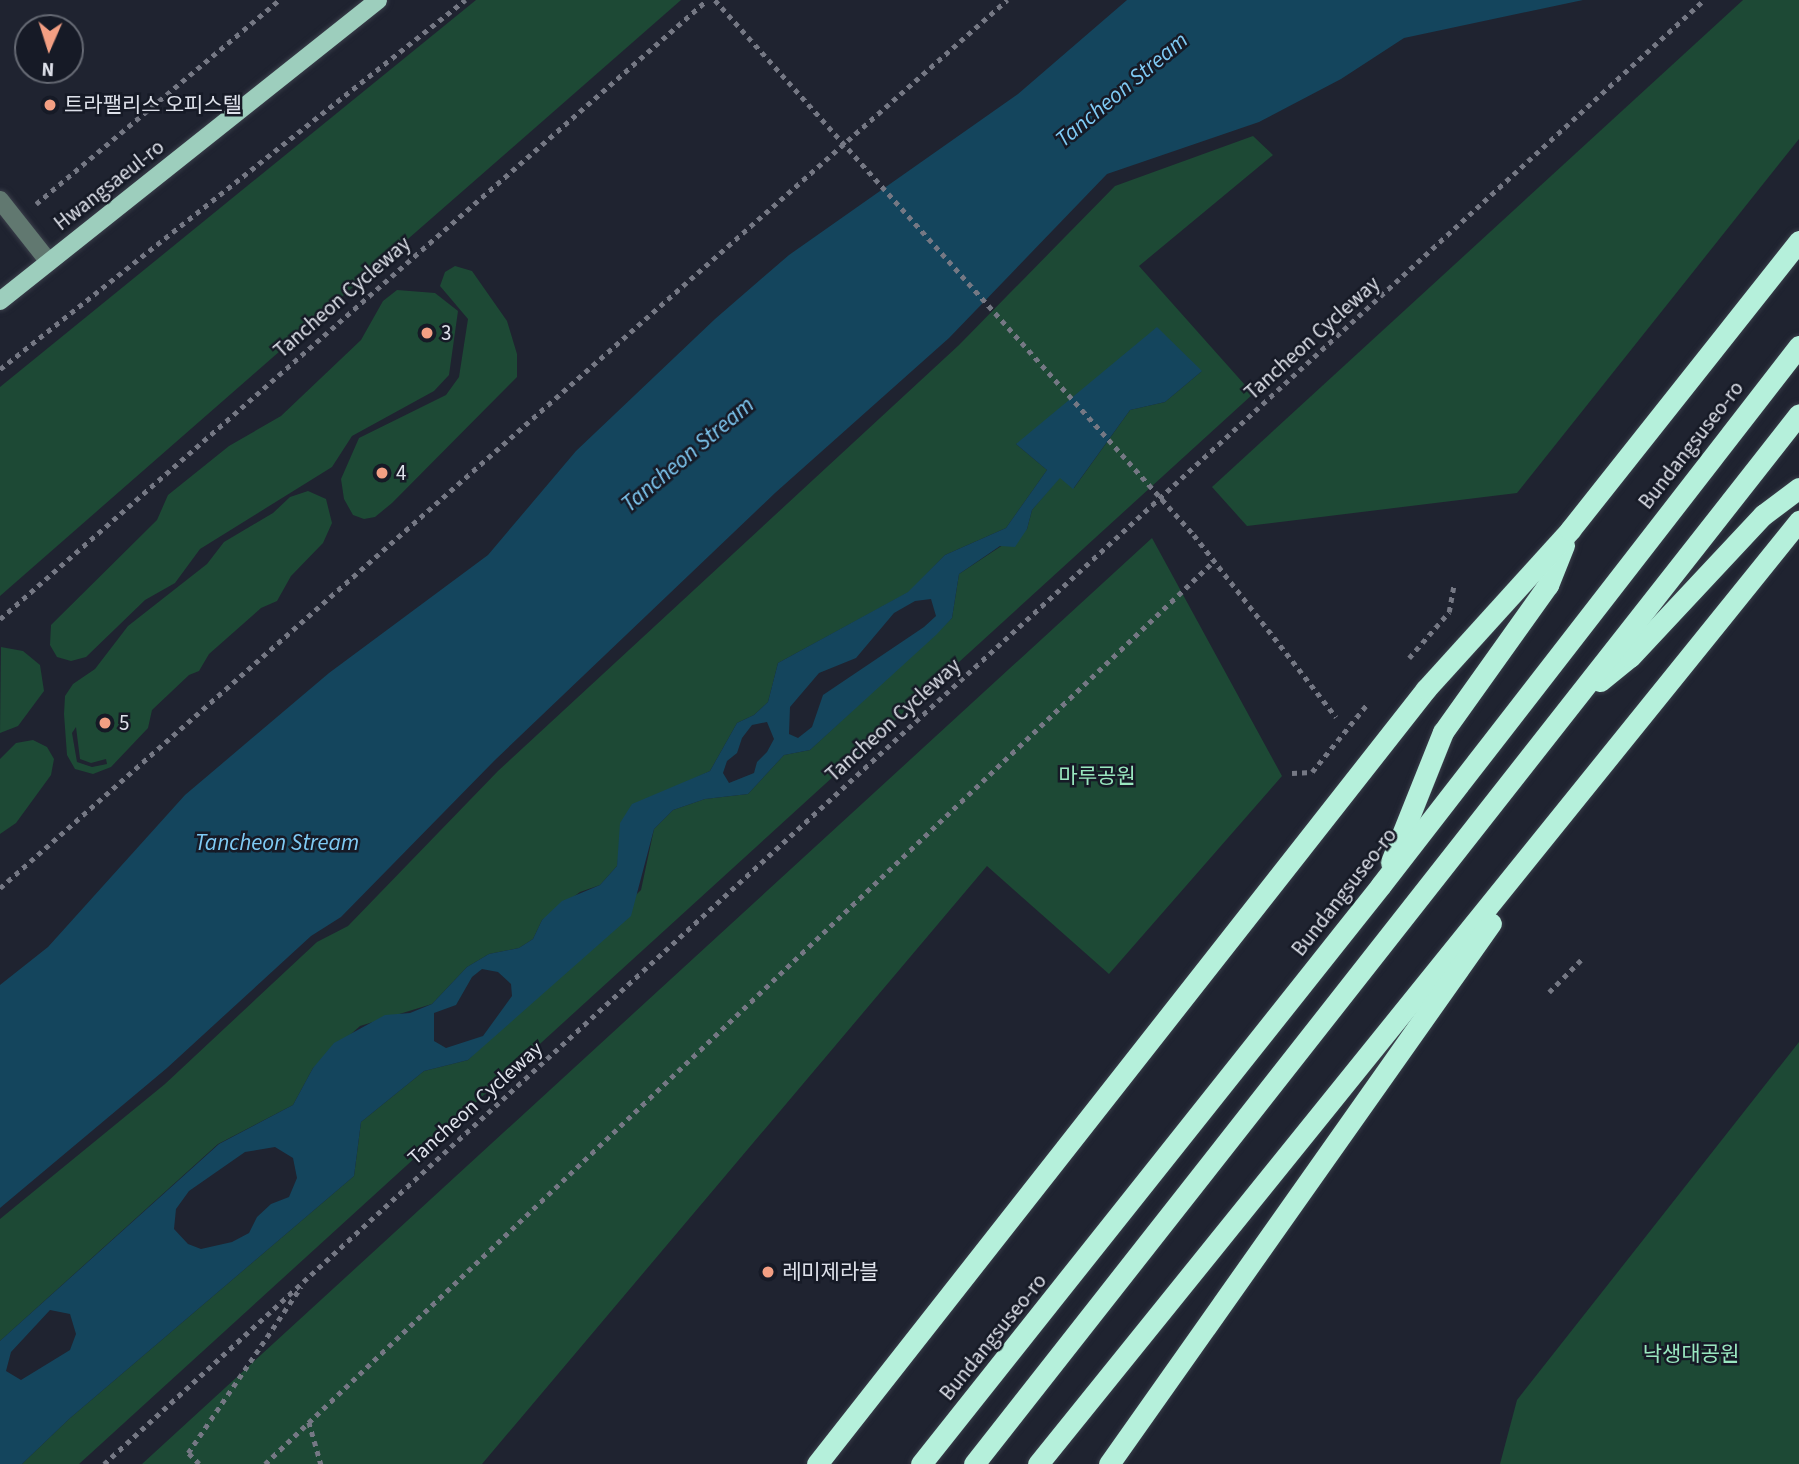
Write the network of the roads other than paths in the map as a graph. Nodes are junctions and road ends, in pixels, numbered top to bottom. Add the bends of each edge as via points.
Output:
1 (377, 0) edge
2 (0, 200) edge
3 (1799, 241) edge
4 (49, 262) junction
5 (0, 301) edge
6 (1799, 346) edge
7 (1799, 414) edge
8 (1799, 488) edge
9 (1799, 521) edge
10 (1570, 530) junction
11 (1574, 701) junction
12 (1608, 758) junction
13 (1381, 886) junction
14 (817, 1464) edge
15 (920, 1464) edge
16 (974, 1464) edge
17 (1038, 1464) edge
18 (1109, 1464) edge

1 - 4 main road, Hwangsaeul-ro
2 - 4 street
3 - 10 highway
4 - 5 main road, Hwangsaeul-ro
6 - 13 highway, Bundangsuseo-ro
7 - 11 highway
8 - 11 highway via 1763,515 1630,657
9 - 12 highway
10 - 13 highway via 1548,585 1443,732
10 - 14 highway via 1426,689
11 - 16 highway
12 - 17 highway
12 - 18 highway
13 - 15 highway, Bundangsuseo-ro

